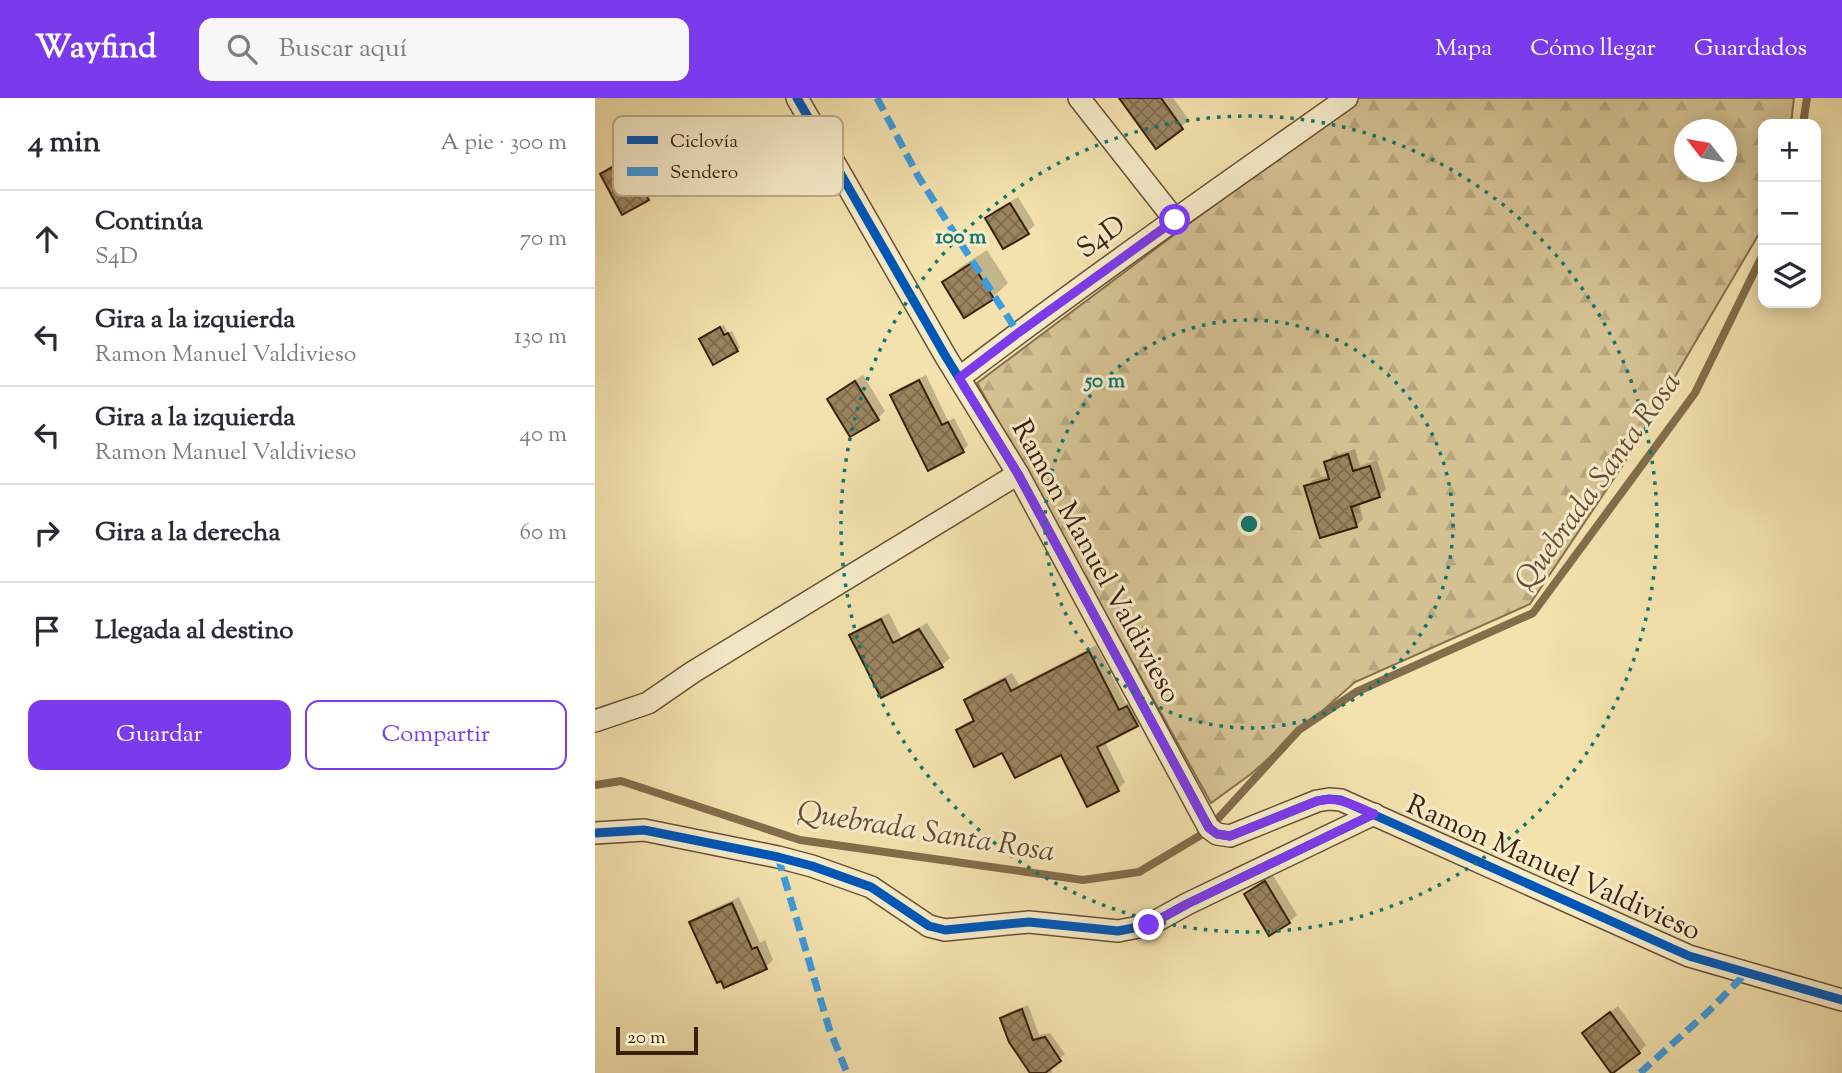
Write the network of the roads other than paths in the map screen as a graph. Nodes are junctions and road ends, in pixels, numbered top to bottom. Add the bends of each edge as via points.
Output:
1 (797, 98) edge
2 (1079, 98) edge
3 (1347, 98) edge
4 (807, 116) edge
5 (843, 178) edge
6 (1175, 220) junction
7 (959, 378) junction
8 (1018, 474) junction
9 (595, 721) edge
10 (1374, 814) junction
11 (595, 833) edge
12 (1842, 1000) edge

1 - 4 street, Ramon Manuel Valdivieso
2 - 6 street
3 - 6 street, S4D
5 - 7 street, Ramon Manuel Valdivieso
6 - 7 street, S4D
7 - 8 street, Ramon Manuel Valdivieso
8 - 9 street via 648,704
8 - 10 street, Ramon Manuel Valdivieso via 1209,828 1230,836 1329,799
10 - 11 street via 1149,925 1118,931 1029,922 945,930 929,926 871,887 812,866 644,830
10 - 12 street, Ramon Manuel Valdivieso via 1689,956

